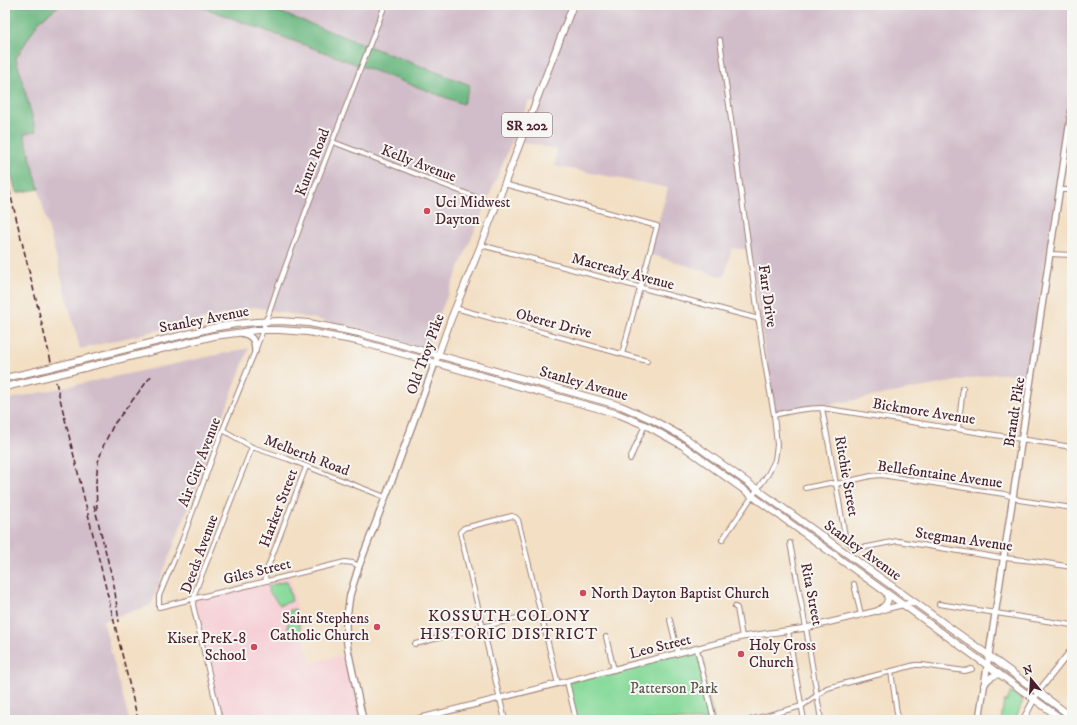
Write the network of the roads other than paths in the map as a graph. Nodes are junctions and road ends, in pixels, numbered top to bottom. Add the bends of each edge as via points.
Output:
1 (385, 5) edge
2 (573, 5) edge
3 (720, 40) dead end
4 (1072, 108) edge
5 (333, 142) junction
6 (504, 184) junction
7 (1060, 190) junction
8 (1072, 190) edge
9 (496, 205) junction
10 (481, 245) junction
11 (1050, 254) junction
12 (1072, 255) edge
13 (640, 288) junction
14 (455, 308) junction
15 (759, 319) junction
16 (264, 326) junction
17 (237, 333) junction
18 (255, 351) junction
19 (622, 354) junction
20 (438, 355) junction
21 (647, 361) dead end
22 (435, 363) junction
23 (5, 378) edge
24 (5, 387) edge
25 (963, 388) dead end
26 (822, 408) junction
27 (774, 415) junction
28 (644, 425) junction
29 (958, 429) junction
30 (223, 430) junction
31 (1022, 439) junction
32 (252, 447) junction
33 (1072, 447) edge
34 (630, 459) dead end
35 (306, 467) junction
36 (836, 484) junction
37 (804, 488) dead end
38 (758, 490) junction
39 (386, 497) junction
40 (752, 497) junction
41 (1013, 497) junction
42 (1072, 508) edge
43 (722, 540) dead end
44 (790, 543) dead end
45 (853, 547) joint
46 (1004, 557) junction
47 (359, 566) junction
48 (1072, 567) edge
49 (266, 581) junction
50 (854, 584) dead end
51 (885, 592) junction
52 (193, 599) junction
53 (914, 602) junction
54 (939, 604) dead end
55 (903, 605) junction
56 (159, 607) joint
57 (735, 607) dead end
58 (878, 611) junction
59 (541, 612) junction
60 (995, 613) junction
61 (861, 615) junction
62 (670, 620) dead end
63 (1072, 625) edge
64 (482, 627) junction
65 (806, 628) junction
66 (788, 631) junction
67 (606, 637) dead end
68 (742, 637) junction
69 (415, 644) dead end
70 (1072, 648) edge
71 (697, 649) junction
72 (678, 654) junction
73 (988, 655) junction
74 (987, 665) junction
75 (972, 669) dead end
76 (614, 670) junction
77 (891, 672) junction
78 (999, 674) junction
79 (567, 682) junction
80 (558, 684) junction
81 (984, 685) junction
82 (1038, 692) junction
83 (818, 694) junction
84 (500, 698) junction
85 (1034, 699) junction
86 (802, 706) junction
87 (1072, 717) edge
88 (432, 718) edge
89 (220, 720) edge
90 (364, 720) edge
91 (413, 720) edge
92 (505, 720) edge
93 (576, 720) edge
94 (714, 720) edge
95 (750, 720) edge
96 (804, 720) edge
97 (821, 720) edge
98 (898, 720) edge
99 (979, 720) edge
100 (1023, 720) edge
101 (1063, 720) edge

1 - 5 street, Kuntz Road
2 - 6 main road, Old Troy Pike / SR 202
3 - 15 street, Farr Drive
4 - 7 main road, Brandt Pike
5 - 9 street, Kelly Avenue
5 - 16 street, Kuntz Road
6 - 9 main road, Old Troy Pike / SR 202
6 - 13 street via 657,226
7 - 8 street
7 - 11 main road, Brandt Pike
9 - 10 main road, Old Troy Pike / SR 202
10 - 13 street, Macready Avenue
10 - 14 main road, Old Troy Pike / SR 202
11 - 12 street
11 - 31 main road, Brandt Pike
13 - 15 street, Macready Avenue
13 - 19 street
14 - 19 street, Oberer Drive
14 - 20 main road, Old Troy Pike / SR 202
15 - 27 street, Farr Drive
16 - 17 main road, Stanley Avenue
16 - 18 street, Air City Avenue
16 - 20 main road, Stanley Avenue via 280,321 309,323 359,333
16 - 22 main road, Stanley Avenue via 352,340
16 - 23 main road, Stanley Avenue, bridge via 256,322 212,328
17 - 18 main road via 249,335 255,345
17 - 24 main road, Stanley Avenue, bridge via 214,336
18 - 30 street, Air City Avenue
19 - 21 street, Oberer Drive
20 - 22 main road, Old Troy Pike / SR 202
20 - 38 main road, Stanley Avenue via 621,406 687,439
22 - 28 main road, Stanley Avenue via 618,414
22 - 39 main road, Old Troy Pike / SR 202
25 - 29 street
26 - 27 street, Bickmore Avenue
26 - 29 street, Bickmore Avenue
26 - 36 street, Ritchie Street
27 - 38 street, Farr Drive via 777,445 775,460
28 - 34 street
28 - 40 main road, Stanley Avenue via 683,446
29 - 31 street, Bickmore Avenue
30 - 32 street, Melberth Road
30 - 56 street, Air City Avenue via 160,596
31 - 33 street, Bickmore Avenue
31 - 41 main road, Brandt Pike
32 - 35 street, Melberth Road
32 - 52 street, Deeds Avenue
35 - 39 street, Melberth Road
35 - 49 street, Harker Street via 266,572
36 - 37 street, Bellefontaine Avenue
36 - 41 street, Bellefontaine Avenue via 880,475
36 - 45 street, Ritchie Street via 845,536
38 - 40 street, Farr Drive
38 - 53 main road, Stanley Avenue
39 - 47 main road, Old Troy Pike / SR 202
40 - 43 street, Farr Drive
40 - 51 main road, Stanley Avenue
41 - 42 street, Bellefontaine Avenue
41 - 46 main road, Brandt Pike
44 - 65 street, Rita Street
45 - 46 street, Stegman Avenue via 862,548 898,541
46 - 48 street, Stegman Avenue
46 - 60 main road, Brandt Pike
47 - 49 street, Giles Street via 345,562
47 - 90 main road, Old Troy Pike / SR 202 via 350,595 346,636
49 - 52 street, Giles Street
50 - 61 street
51 - 55 main road, Stanley Avenue
51 - 58 main road via 888,601
52 - 56 street, Giles Street
52 - 89 street, Deeds Avenue
53 - 55 street, Leo Street
53 - 73 main road, Stanley Avenue
54 - 60 street
55 - 58 street, Leo Street
55 - 74 main road, Stanley Avenue
57 - 68 street
58 - 61 street, Leo Street
59 - 64 street
59 - 64 street via 517,518 512,516 464,528 460,532
59 - 80 street
60 - 63 street
60 - 73 main road, Brandt Pike
61 - 65 street, Leo Street
62 - 72 street
64 - 69 street
64 - 84 street
65 - 66 street, Leo Street
65 - 83 street, Rita Street
66 - 68 street, Leo Street
66 - 86 street, Rita Street
67 - 76 street
68 - 71 street, Leo Street
70 - 82 street
71 - 72 street, Leo Street
71 - 94 street
72 - 76 street, Leo Street
73 - 74 main road, Brandt Pike
73 - 82 main road, Stanley Avenue
74 - 78 main road, Stanley Avenue
74 - 81 main road, Brandt Pike
75 - 77 street via 965,671 915,665
76 - 79 street, Leo Street
77 - 83 street via 827,688
77 - 98 street
78 - 81 main road via 992,676
78 - 85 main road, Stanley Avenue
79 - 80 street, Leo Street
79 - 93 street
80 - 84 street, Leo Street
81 - 99 main road, Brandt Pike
82 - 85 street
82 - 87 main road, Stanley Avenue
83 - 86 street
83 - 97 street, Rita Street
84 - 88 street, Leo Street
84 - 92 street
85 - 100 street
85 - 101 main road, Stanley Avenue
86 - 95 street
86 - 96 street, Rita Street
88 - 91 street, Leo Street

